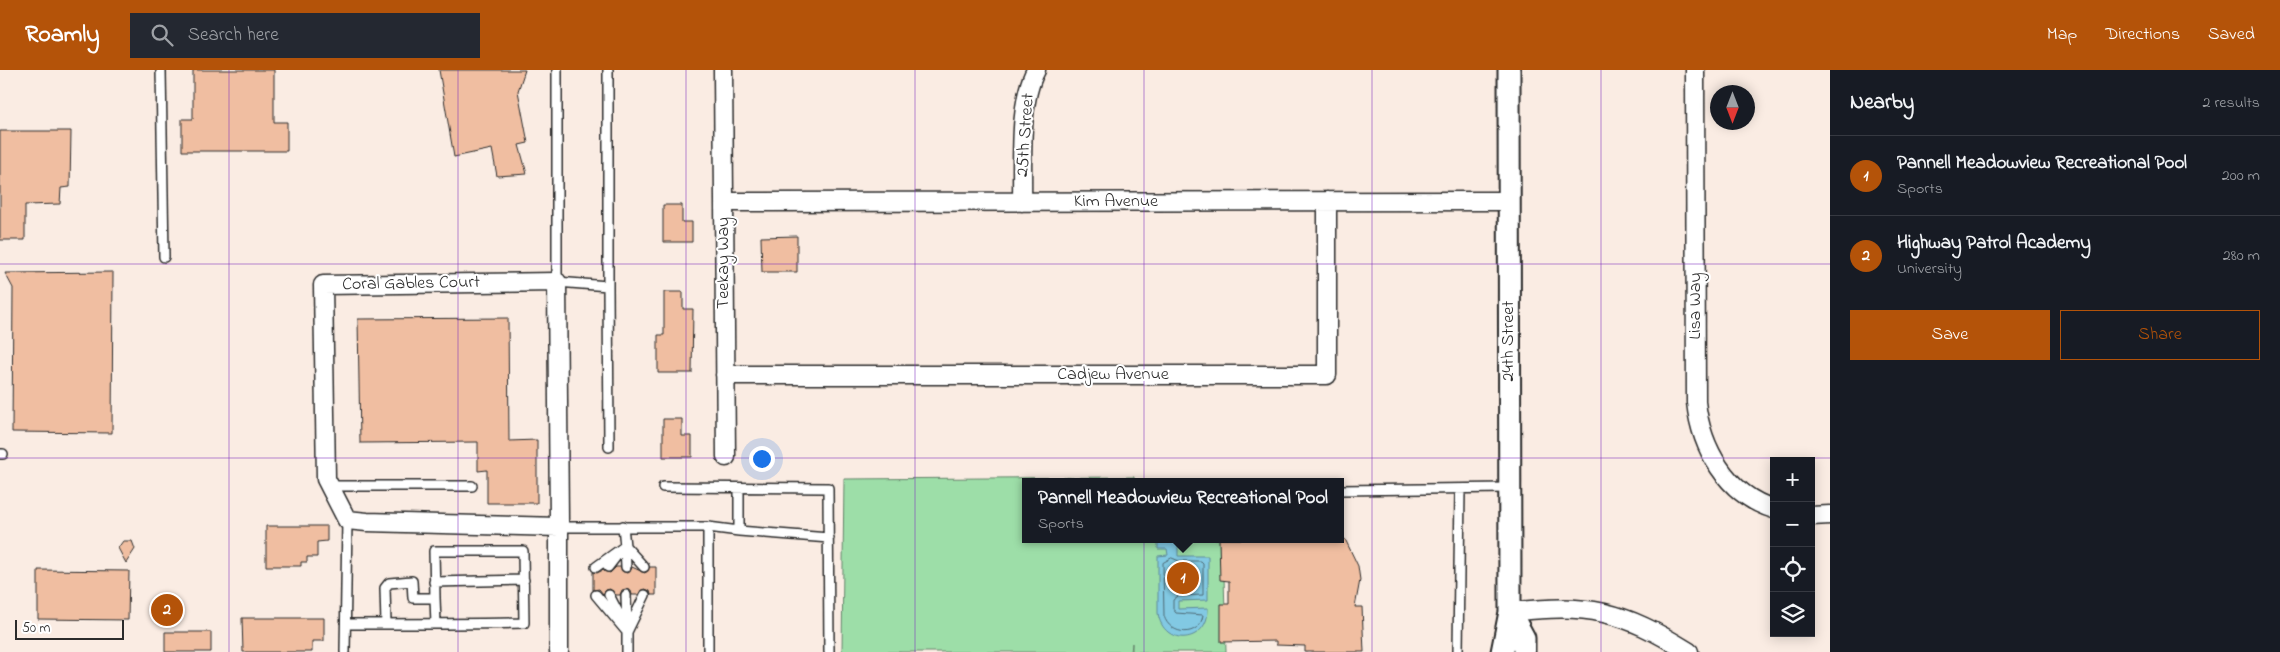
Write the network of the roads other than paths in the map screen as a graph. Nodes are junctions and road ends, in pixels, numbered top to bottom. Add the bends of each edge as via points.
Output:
1 (161, 70) edge
2 (557, 70) edge
3 (608, 70) edge
4 (723, 70) edge
5 (1036, 70) edge
6 (1509, 70) edge
7 (1695, 70) edge
8 (1509, 201) junction
9 (724, 202) junction
10 (1022, 202) junction
11 (1327, 202) junction
12 (164, 257) dead end
13 (557, 282) junction
14 (608, 286) junction
15 (725, 374) junction
16 (608, 446) dead end
17 (726, 457) dead end
18 (329, 486) junction
19 (472, 486) dead end
20 (663, 486) dead end
21 (739, 488) junction
22 (1510, 488) junction
23 (1460, 489) junction
24 (1344, 490) edge
25 (1770, 507) edge
26 (1815, 516) edge
27 (1830, 516) edge
28 (347, 520) junction
29 (559, 526) junction
30 (623, 526) junction
31 (708, 527) junction
32 (739, 531) junction
33 (829, 538) junction
34 (624, 546) junction
35 (596, 568) dead end
36 (608, 568) dead end
37 (626, 568) dead end
38 (644, 568) dead end
39 (524, 580) junction
40 (434, 582) junction
41 (596, 595) dead end
42 (609, 595) dead end
43 (626, 595) dead end
44 (645, 595) dead end
45 (435, 598) junction
46 (1510, 612) junction
47 (346, 624) junction
48 (386, 624) junction
49 (436, 624) junction
50 (627, 632) junction
51 (345, 652) edge
52 (559, 652) edge
53 (627, 652) edge
54 (708, 652) edge
55 (830, 652) edge
56 (1458, 652) edge
57 (1502, 652) edge
58 (1524, 652) edge
59 (1689, 652) edge

1 - 12 lane
2 - 13 lane
3 - 14 lane
4 - 9 street, Teekay Way
5 - 10 street, 25th Street via 1025,100
6 - 8 street, 24th Street
7 - 25 street, Lisa Way via 1698,419 1709,451 1724,474 1752,498
8 - 11 street, Kim Avenue
8 - 22 street, 24th Street
9 - 10 street, Kim Avenue
9 - 15 street, Teekay Way
10 - 11 street, Kim Avenue
11 - 15 street, Cadjew Avenue via 1327,375
13 - 14 lane
13 - 18 street, Coral Gables Court via 322,285 326,479
13 - 29 street
14 - 16 lane
15 - 17 street, Teekay Way
18 - 19 lane
18 - 28 street, Coral Gables Court
20 - 21 lane
21 - 32 lane
21 - 33 lane via 828,488
22 - 23 lane
22 - 46 street, 24th Street
23 - 24 lane
23 - 56 lane
26 - 27 street
28 - 29 street
28 - 47 lane
29 - 30 lane
29 - 52 street
30 - 31 lane
30 - 34 lane
31 - 32 lane
31 - 54 lane
32 - 33 lane
33 - 55 lane
34 - 35 lane
34 - 36 lane
34 - 37 lane
34 - 38 lane
39 - 40 lane
39 - 40 lane via 523,551 434,550
39 - 49 lane via 524,623
40 - 45 lane
41 - 50 lane
42 - 50 lane
43 - 50 lane
44 - 50 lane
45 - 48 lane via 413,598 412,581 389,583 385,588
45 - 49 lane
46 - 57 street, 24th Street
46 - 58 street, 24th Street via 1524,638
46 - 59 street via 1559,607 1604,612 1638,624
47 - 48 lane
47 - 51 lane
48 - 49 lane
50 - 53 lane

